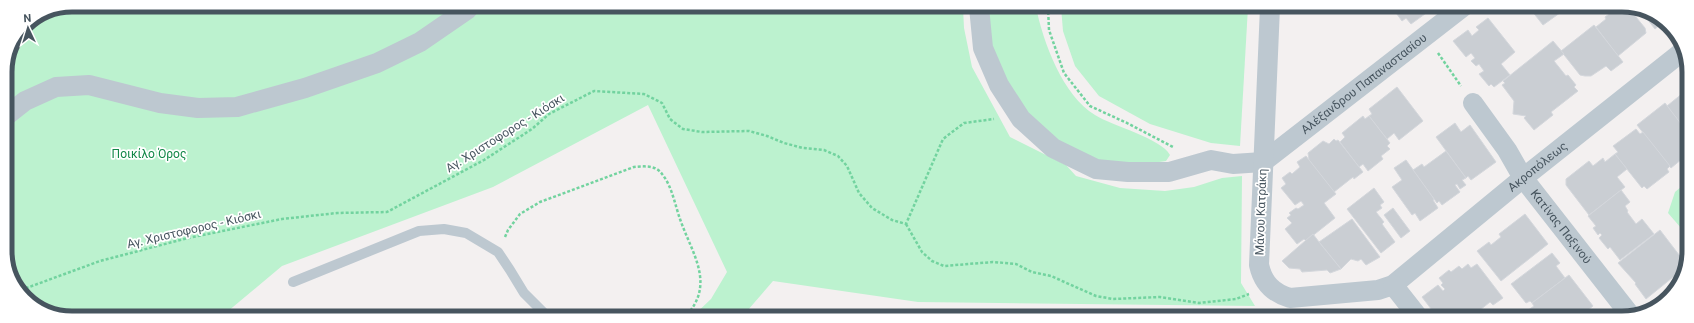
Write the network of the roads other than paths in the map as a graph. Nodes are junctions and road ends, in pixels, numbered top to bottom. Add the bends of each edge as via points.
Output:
1 (464, 12) edge
2 (979, 12) edge
3 (1270, 12) edge
4 (1456, 12) edge
5 (1679, 54) edge
6 (1473, 103) road end
7 (12, 111) edge
8 (1264, 162) junction
9 (1523, 178) junction
10 (293, 282) dead end
11 (1393, 285) junction
12 (542, 311) edge
13 (1413, 311) edge
14 (1626, 311) edge

1 - 7 street via 420,42 377,64 299,91 237,107 198,108 167,104 89,85 56,87 25,101
2 - 8 street via 983,48 999,85 1021,120 1053,148 1096,169 1128,172 1169,172 1211,160 1233,164
3 - 8 street, Μάνου Κατράκη
4 - 8 street, Αλέξανδρου Παπαναστασίου
5 - 9 street, Ακροπόλεως
6 - 9 street, Κατίνας Παξινού via 1507,150
8 - 11 street, Μάνου Κατράκη via 1259,264 1267,284 1278,294 1296,299 1378,290
9 - 11 street, Ακροπόλεως
9 - 14 street, Κατίνας Παξινού
10 - 12 lane via 419,231 444,229 466,233 498,252 524,293
11 - 13 street

